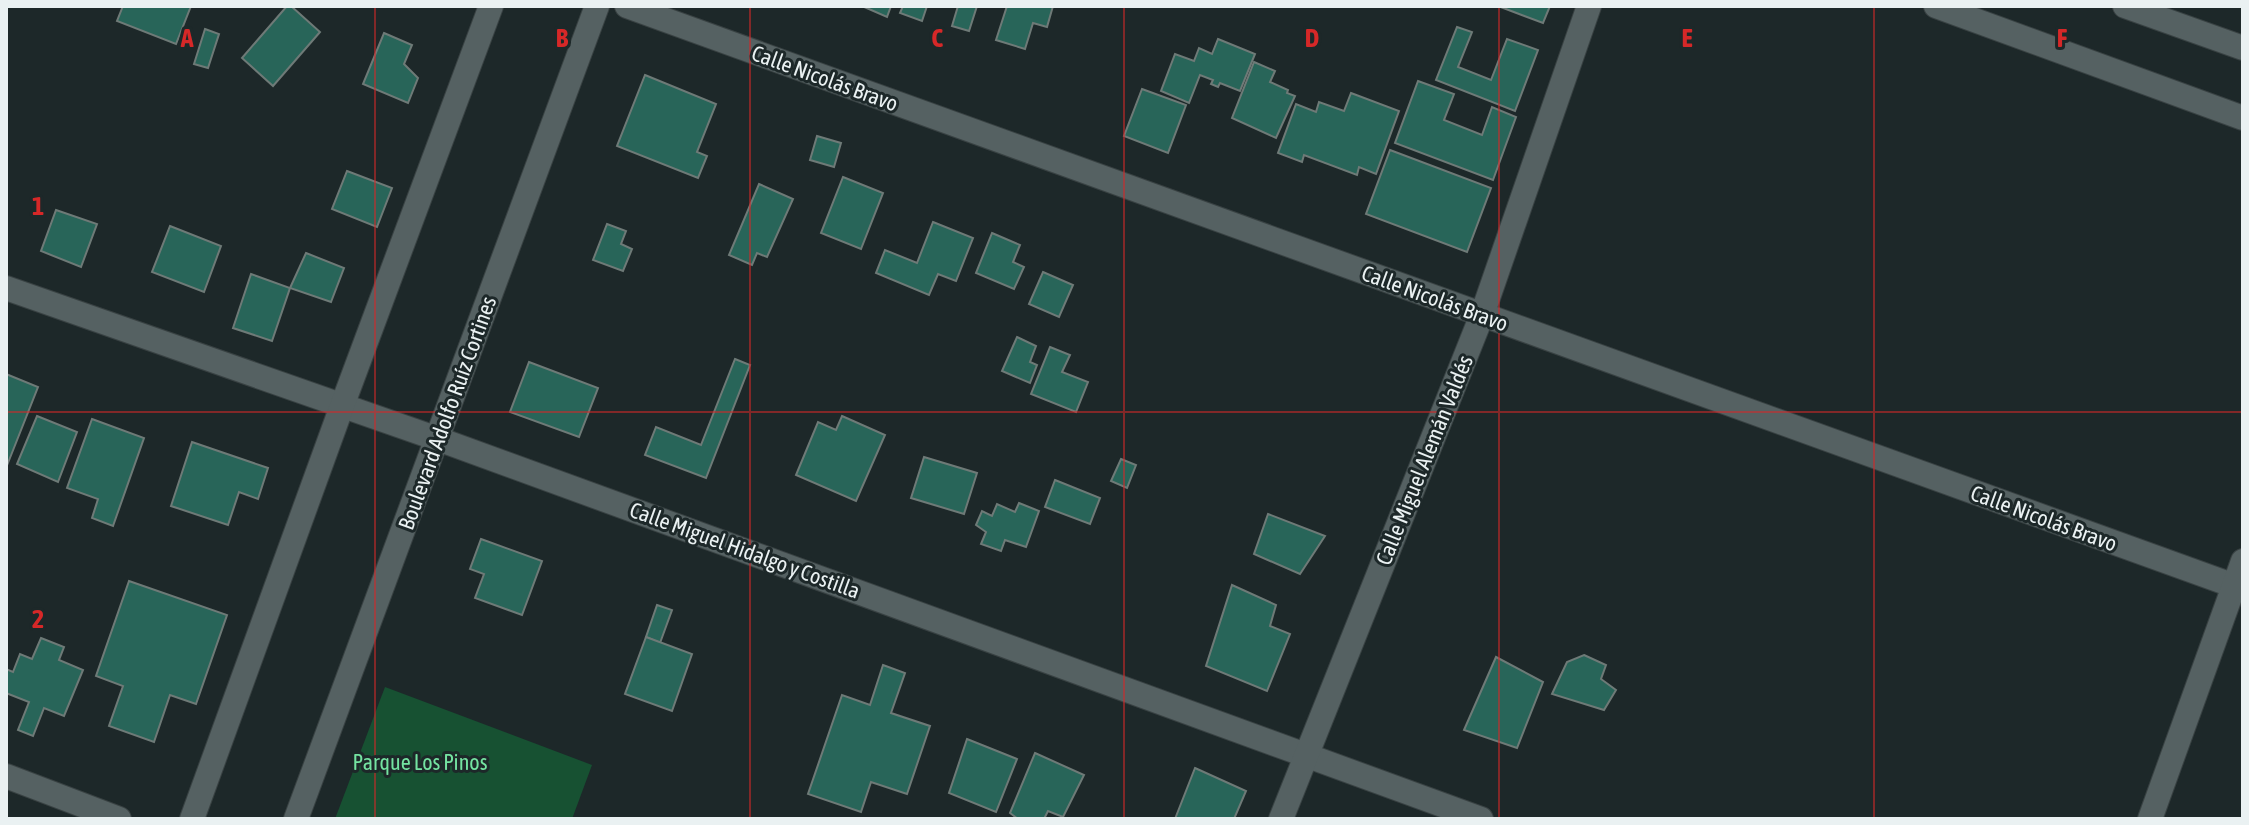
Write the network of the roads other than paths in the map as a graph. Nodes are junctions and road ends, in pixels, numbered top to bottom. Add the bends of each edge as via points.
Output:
1 (491, 6) edge
2 (597, 6) edge
3 (627, 6) edge
4 (1589, 6) edge
5 (1936, 6) edge
6 (2125, 6) edge
7 (2243, 48) edge
8 (2243, 118) edge
9 (6, 288) edge
10 (1482, 315) junction
11 (342, 406) junction
12 (438, 439) junction
13 (2243, 561) edge
14 (2238, 588) edge
15 (1306, 754) junction
16 (6, 776) edge
17 (119, 819) edge
18 (192, 819) edge
19 (296, 819) edge
20 (1281, 819) edge
21 (1481, 819) edge
22 (2150, 819) edge

1 - 11 street
2 - 12 street, Boulevard Adolfo Ruíz Cortines
3 - 10 street, Calle Nicolás Bravo
4 - 10 street, Calle Miguel Alemán Valdés
5 - 8 street
6 - 7 street
9 - 11 street, Calle Miguel Hidalgo y Costilla
10 - 14 street, Calle Nicolás Bravo
10 - 15 street, Calle Miguel Alemán Valdés
11 - 12 street, Calle Miguel Hidalgo y Costilla
11 - 18 street
12 - 15 street, Calle Miguel Hidalgo y Costilla
12 - 19 street, Boulevard Adolfo Ruíz Cortines
13 - 14 street
14 - 22 street
15 - 20 street, Calle Miguel Alemán Valdés
15 - 21 street, Calle Miguel Hidalgo y Costilla
16 - 17 street

